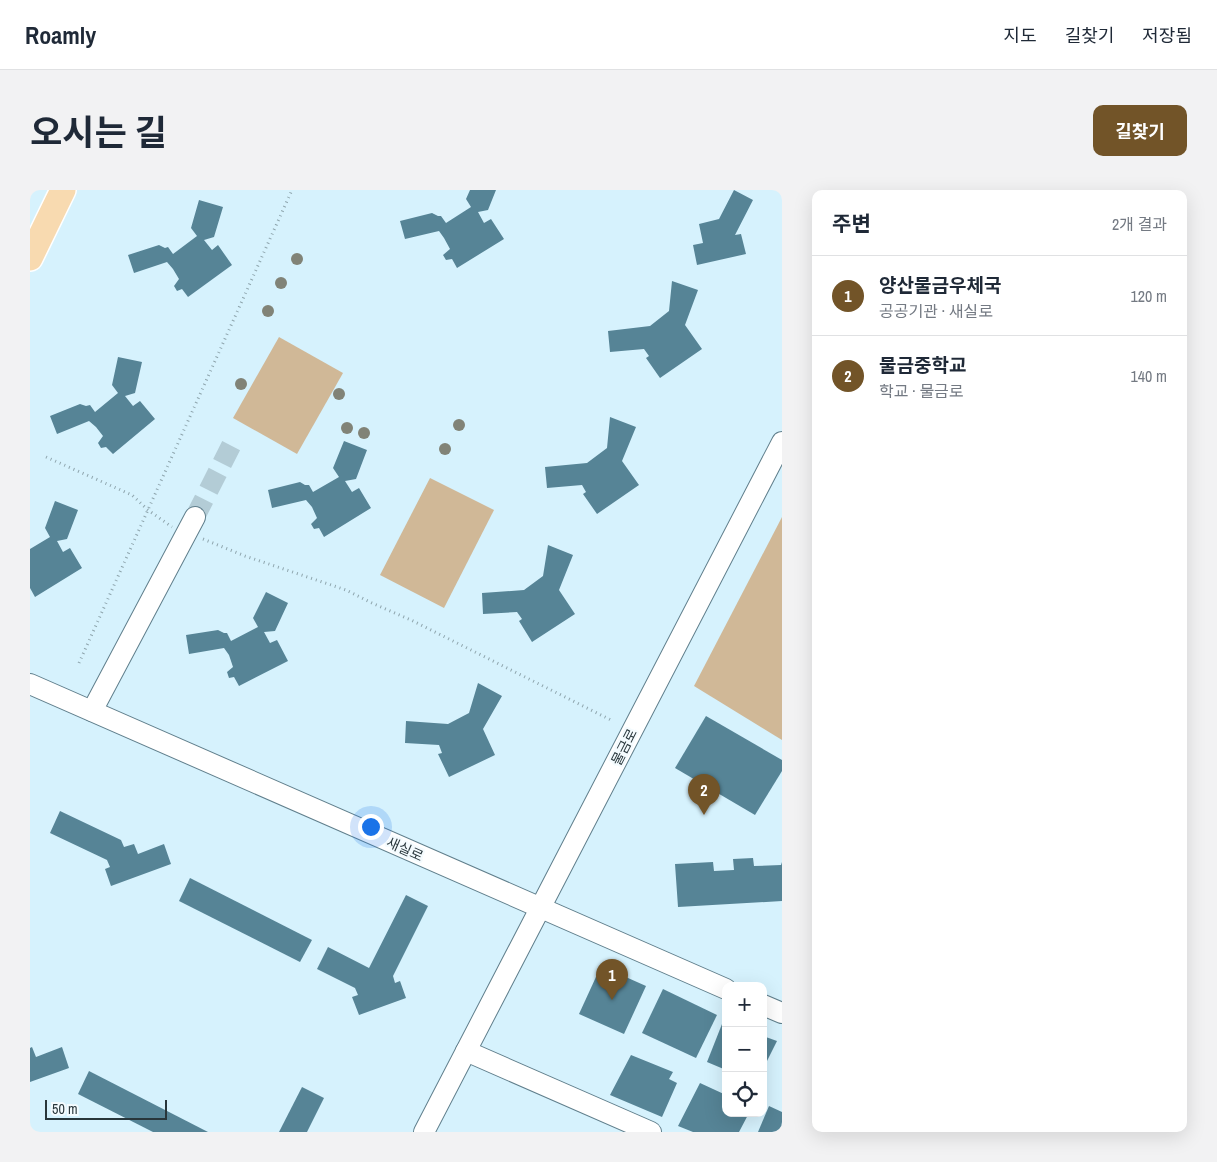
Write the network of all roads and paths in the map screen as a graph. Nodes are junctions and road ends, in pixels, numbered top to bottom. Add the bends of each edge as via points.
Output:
1 (63, 190) edge
2 (292, 190) edge
3 (30, 258) edge
4 (782, 442) edge
5 (46, 458) dead end
6 (148, 510) junction
7 (191, 525) junction
8 (79, 663) dead end
9 (30, 684) edge
10 (92, 712) junction
11 (613, 721) dead end
12 (540, 908) junction
13 (722, 987) edge
14 (767, 1007) edge
15 (782, 1013) edge
16 (466, 1052) junction
17 (424, 1132) edge
18 (651, 1132) edge

1 - 3 main road
2 - 6 path
4 - 12 street, 물금로
5 - 6 path via 132,494
6 - 7 path via 172,527
6 - 8 path
7 - 10 street
7 - 11 path via 245,556 346,590 411,620
9 - 10 street, 새실로
10 - 12 street, 새실로
12 - 13 street, 새실로
12 - 16 street, 물금로
14 - 15 street
16 - 17 street, 물금로
16 - 18 street

